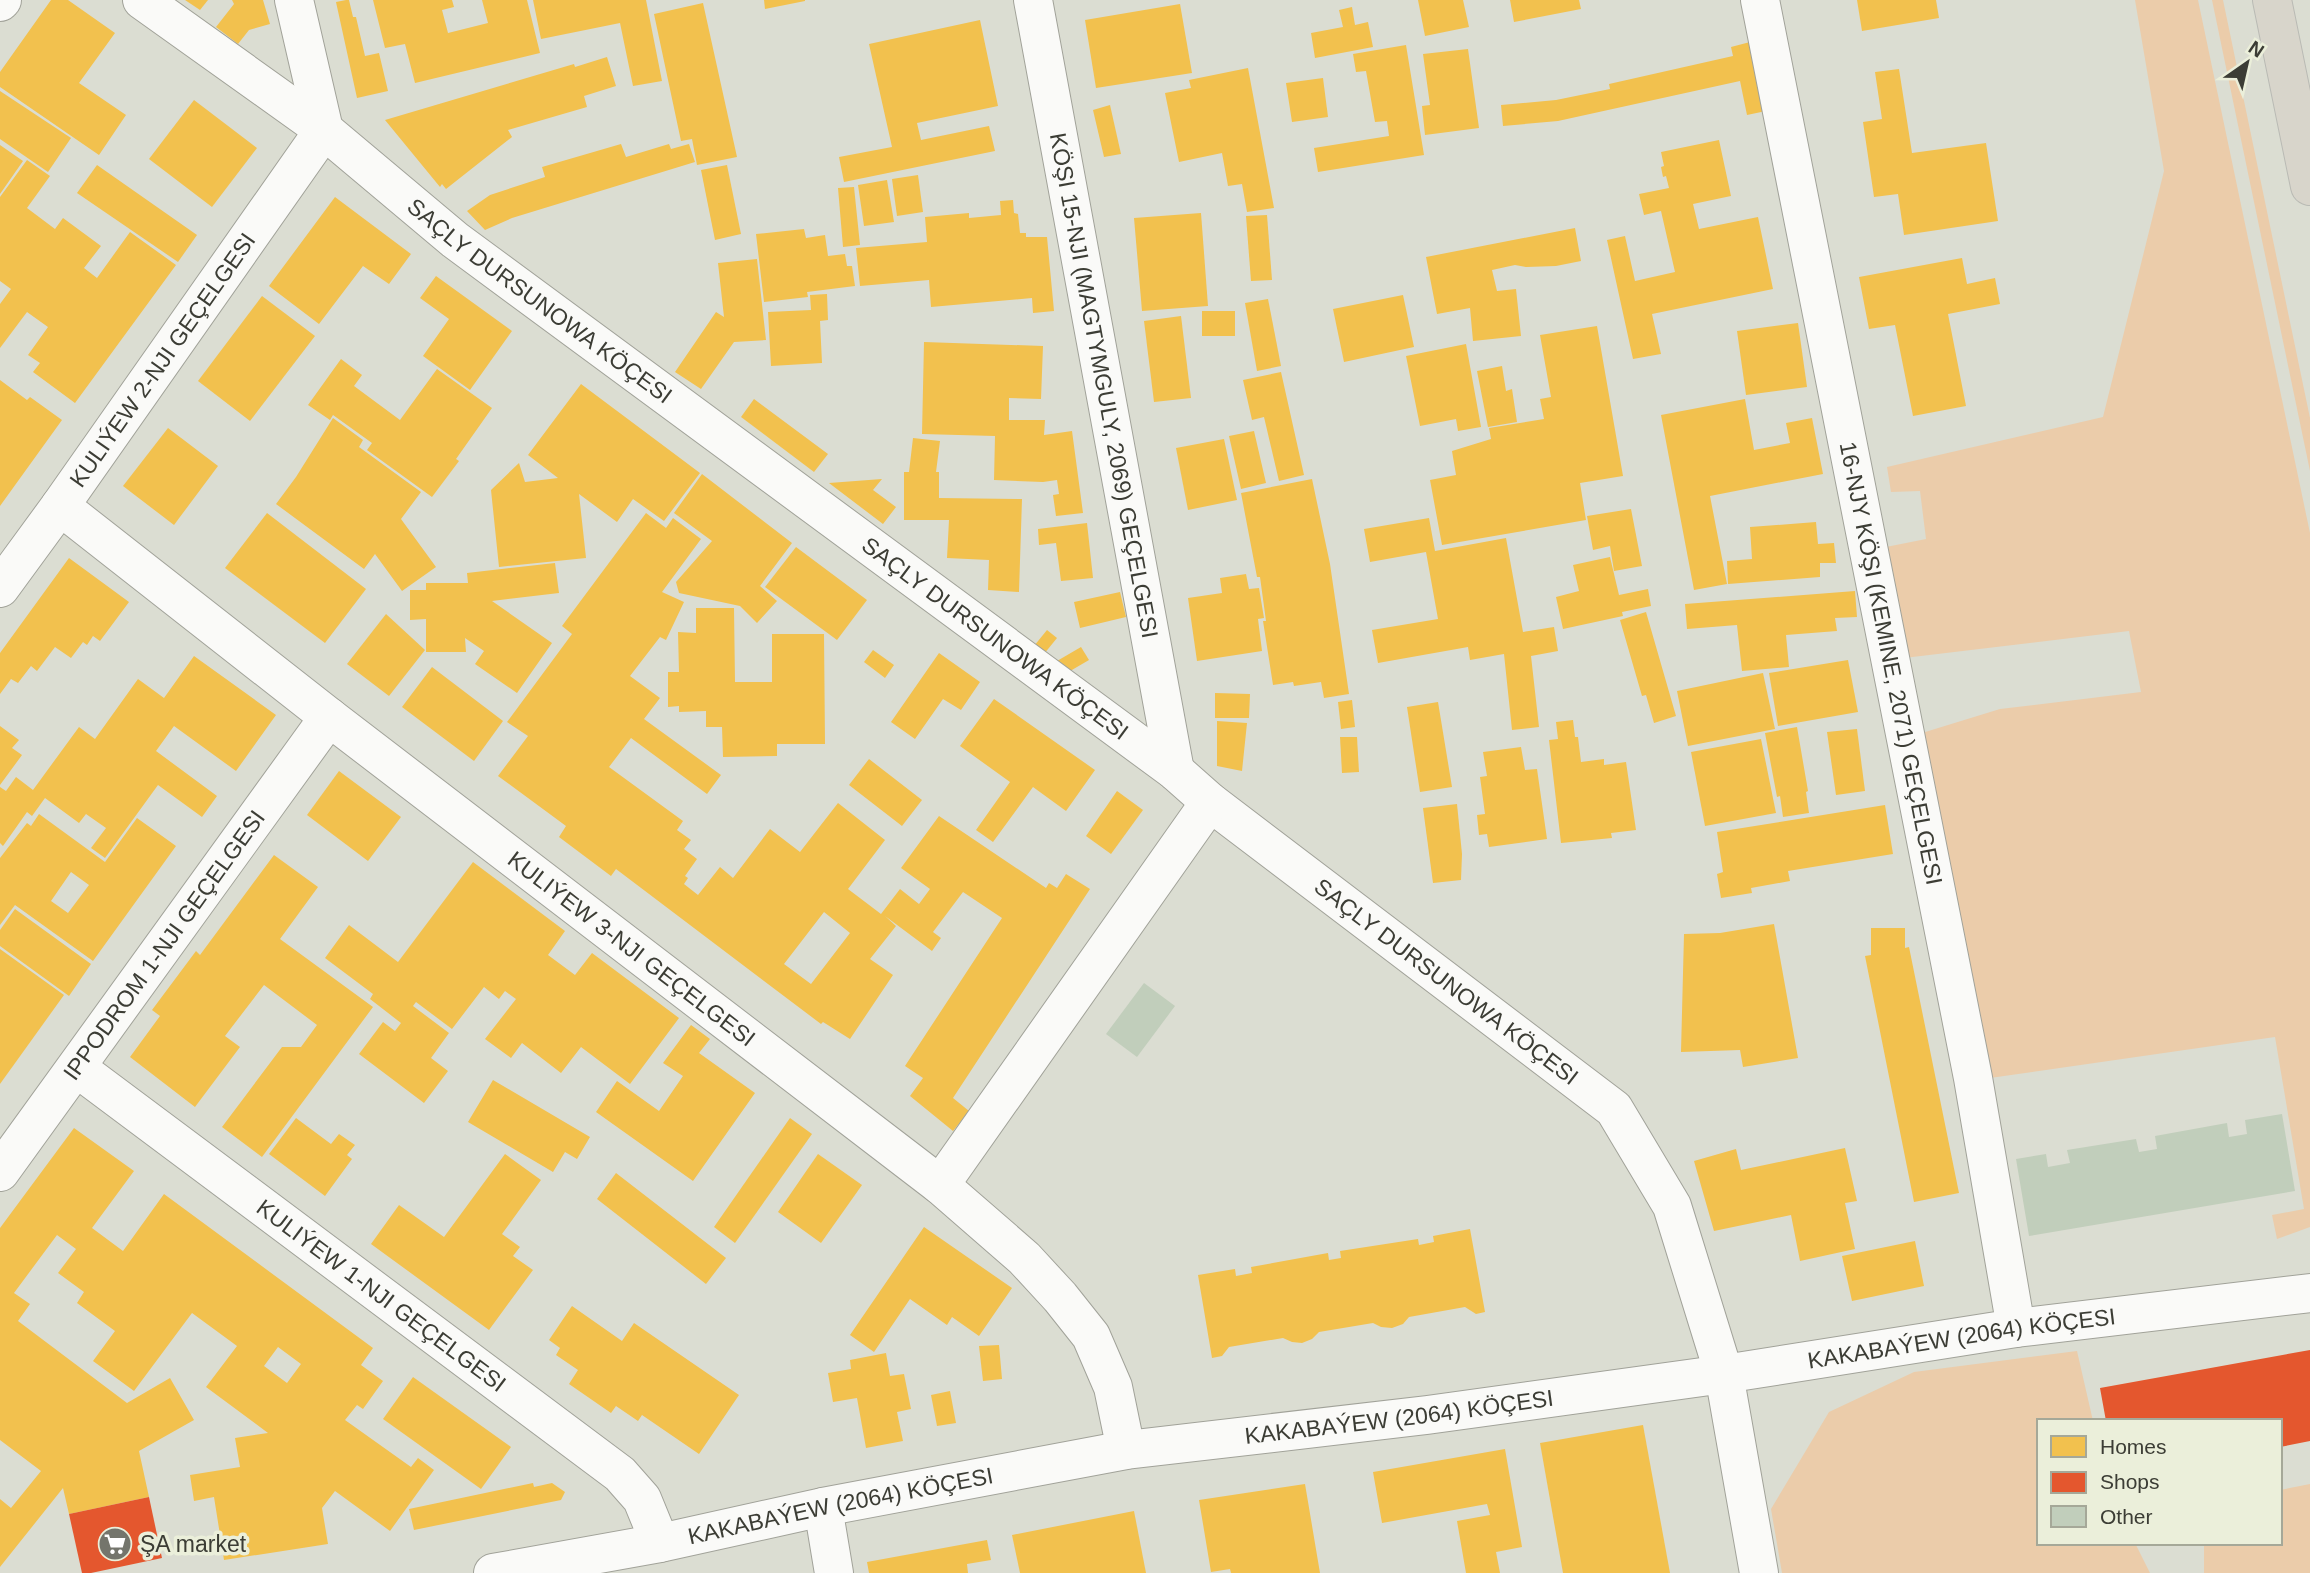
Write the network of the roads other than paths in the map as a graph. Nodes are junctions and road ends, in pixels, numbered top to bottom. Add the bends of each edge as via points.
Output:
1 (142, 0) edge
2 (294, 0) edge
3 (1033, 0) edge
4 (1759, 0) edge
5 (2272, 0) edge
6 (324, 130) junction
7 (2310, 186) edge
8 (60, 506) junction
9 (0, 587) edge
10 (329, 717) junction
11 (1175, 771) junction
12 (1210, 802) junction
13 (77, 1068) junction
14 (0, 1172) edge
15 (940, 1185) junction
16 (2310, 1293) edge
17 (2016, 1328) junction
18 (1724, 1374) junction
19 (1126, 1450) junction
20 (823, 1507) junction
21 (660, 1543) junction
22 (493, 1573) edge
23 (834, 1573) edge
24 (1759, 1573) edge

1 - 6 street, SAÇLY DURSUNOWA KÖÇESI
2 - 6 street
3 - 11 street, KÖŞI 15-NJI (MAGTYMGULY, 2069) GEÇELGESI
4 - 17 street, 16-NJY KÖŞI (KEMINE, 2071) GEÇELGESI via 1968,1050
5 - 7 highway
6 - 8 street, KULIÝEW 2-NJI GEÇELGESI
6 - 11 street, SAÇLY DURSUNOWA KÖÇESI via 455,240
8 - 9 street, KULIÝEW 2-NJI GEÇELGESI
8 - 10 street, KULIÝEW 3-NJI GEÇELGESI
10 - 13 street, IPPODROM 1-NJI GEÇELGESI
10 - 15 street, KULIÝEW 3-NJI GEÇELGESI
11 - 12 street, SAÇLY DURSUNOWA KÖÇESI
12 - 15 street
12 - 18 street, SAÇLY DURSUNOWA KÖÇESI via 1614,1109 1672,1206
13 - 14 street, IPPODROM 1-NJI GEÇELGESI
13 - 21 street, KULIÝEW 1-NJI GEÇELGESI via 620,1474 642,1499
15 - 19 street, KULIÝEW 3-NJI GEÇELGESI via 1024,1258 1091,1336 1113,1387
16 - 17 street, KAKABAÝEW (2064) KÖÇESI
17 - 18 street, KAKABAÝEW (2064) KÖÇESI
18 - 19 street, KAKABAÝEW (2064) KÖÇESI
18 - 24 street, SAÇLY DURSUNOWA KÖÇESI
19 - 20 street, KAKABAÝEW (2064) KÖÇESI
20 - 21 street, KAKABAÝEW (2064) KÖÇESI
20 - 23 street
21 - 22 street, KAKABAÝEW (2064) KÖÇESI

